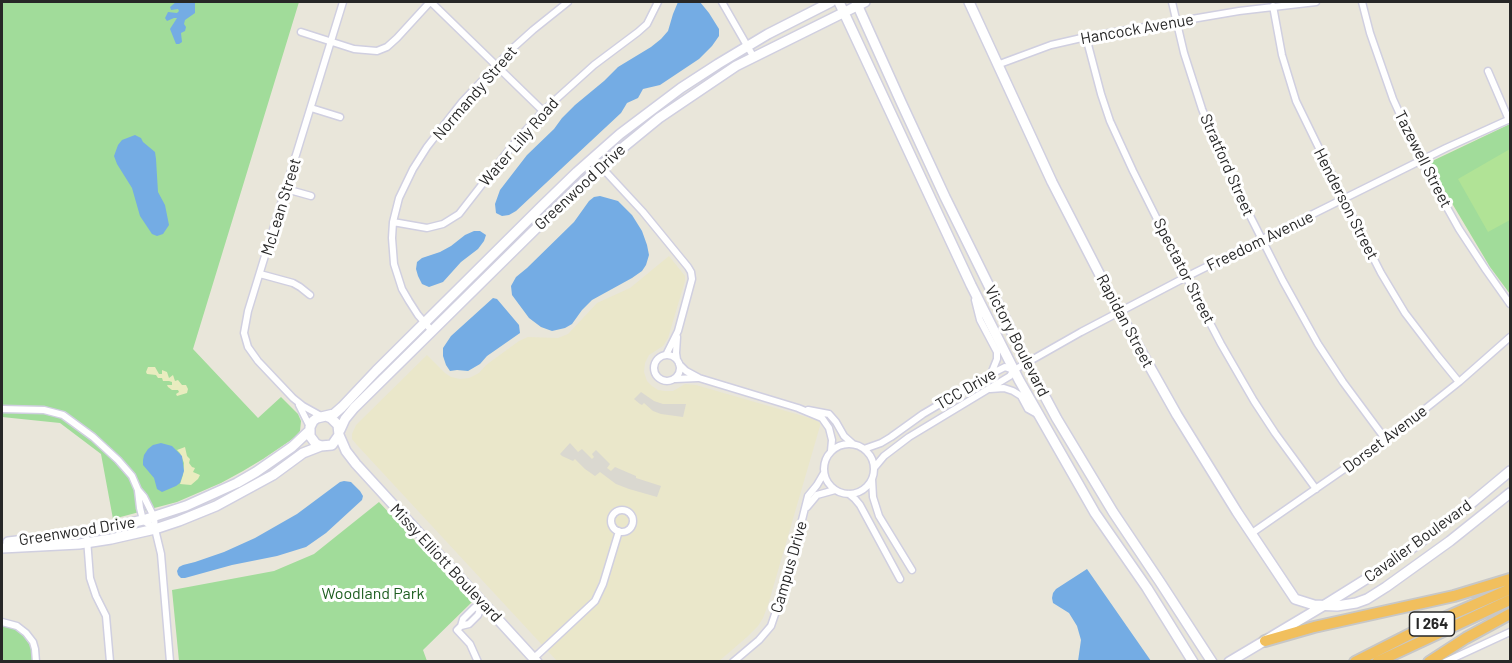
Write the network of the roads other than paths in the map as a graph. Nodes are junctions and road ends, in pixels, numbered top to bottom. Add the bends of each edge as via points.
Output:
1 (343, 2) edge
2 (430, 2) edge
3 (568, 2) edge
4 (658, 2) edge
5 (722, 2) edge
6 (831, 2) edge
7 (839, 2) edge
8 (969, 2) edge
9 (1172, 2) edge
10 (1316, 2) edge
11 (1362, 2) edge
12 (860, 3) edge
13 (1272, 6) junction
14 (844, 12) junction
15 (1176, 22) junction
16 (301, 32) dead end
17 (1086, 37) junction
18 (331, 42) junction
19 (748, 45) junction
20 (753, 56) junction
21 (998, 65) junction
22 (496, 66) junction
23 (1488, 71) dead end
24 (311, 108) junction
25 (543, 111) junction
26 (340, 117) dead end
27 (1510, 119) edge
28 (593, 158) junction
29 (1421, 161) junction
30 (601, 166) junction
31 (286, 189) junction
32 (311, 196) dead end
33 (1344, 200) junction
34 (393, 222) junction
35 (1262, 240) junction
36 (260, 274) junction
37 (1186, 277) junction
38 (971, 285) junction
39 (310, 295) dead end
40 (1510, 304) edge
41 (1119, 312) junction
42 (424, 322) junction
43 (432, 330) junction
44 (678, 331) junction
45 (1510, 337) edge
46 (666, 356) junction
47 (678, 363) junction
48 (1027, 363) junction
49 (1014, 370) junction
50 (991, 374) junction
51 (699, 378) junction
52 (674, 379) junction
53 (1460, 382) junction
54 (989, 389) junction
55 (293, 398) junction
56 (798, 408) junction
57 (2, 409) edge
58 (1037, 414) junction
59 (324, 416) junction
60 (309, 429) junction
61 (339, 433) junction
62 (1386, 440) junction
63 (853, 444) junction
64 (323, 447) junction
65 (864, 449) junction
66 (831, 451) junction
67 (356, 464) junction
68 (874, 468) junction
69 (1510, 471) edge
70 (824, 473) junction
71 (872, 479) junction
72 (1316, 489) junction
73 (138, 490) junction
74 (835, 490) junction
75 (1510, 493) edge
76 (848, 494) junction
77 (806, 508) junction
78 (154, 517) junction
79 (143, 520) junction
80 (155, 529) junction
81 (619, 531) dead end
82 (1252, 533) junction
83 (87, 537) junction
84 (2, 543) edge
85 (2, 548) edge
86 (912, 570) dead end
87 (900, 579) dead end
88 (1510, 579) edge
89 (1510, 589) edge
90 (1295, 599) junction
91 (1510, 600) edge
92 (483, 605) junction
93 (1323, 606) junction
94 (1510, 614) edge
95 (1299, 621) junction
96 (2, 622) edge
97 (1510, 632) edge
98 (1265, 641) junction
99 (536, 660) edge
100 (36, 662) edge
101 (110, 662) edge
102 (170, 662) edge
103 (478, 662) edge
104 (733, 662) edge
105 (1193, 662) edge
106 (1212, 662) edge
107 (1229, 662) edge
108 (1355, 662) edge
109 (1377, 662) edge
110 (1430, 662) edge
111 (1445, 662) edge

1 - 18 street, McLean Street
2 - 18 street via 383,49 364,51
2 - 22 street
3 - 22 street, Normandy Street
4 - 25 street, Water Lilly Road via 647,24
5 - 19 street
6 - 19 street, Greenwood Drive
7 - 14 street, Victory Boulevard
8 - 21 street, Rapidan Street
9 - 15 street, Stratford Street
10 - 13 street, Hancock Avenue
11 - 29 street, Tazewell Street via 1393,99
12 - 14 street, Greenwood Drive
12 - 48 street, Victory Boulevard via 945,197
13 - 15 street, Hancock Avenue
13 - 33 street, Henderson Street via 1296,101
14 - 20 street, Greenwood Drive
14 - 38 street, Victory Boulevard
15 - 17 street, Hancock Avenue
15 - 35 street, Stratford Street via 1205,118
16 - 18 street
17 - 21 street, Hancock Avenue
17 - 37 street, Spectator Street via 1110,121
18 - 24 street, McLean Street
19 - 20 street
19 - 28 street, Greenwood Drive via 641,117
20 - 30 street, Greenwood Drive via 659,118
21 - 41 street, Rapidan Street
22 - 25 street
22 - 34 street, Normandy Street via 427,147 403,188
23 - 27 street
24 - 26 street
24 - 31 street, McLean Street
25 - 34 street, Water Lilly Road via 451,220 427,228
27 - 29 street, Freedom Avenue
28 - 30 street
28 - 42 street, Greenwood Drive
29 - 33 street, Freedom Avenue
29 - 40 street, Tazewell Street via 1459,229
30 - 43 street, Greenwood Drive
30 - 44 street via 691,272
31 - 32 street
31 - 36 street, McLean Street
33 - 35 street, Freedom Avenue
33 - 53 street, Henderson Street via 1405,313
34 - 42 street, Normandy Street via 392,252 397,278
35 - 37 street, Freedom Avenue
35 - 62 street, Stratford Street via 1318,344
36 - 39 street via 292,283
36 - 55 street, McLean Street via 245,339 258,361
37 - 41 street, Freedom Avenue
37 - 72 street, Spectator Street via 1254,401
38 - 49 street, Victory Boulevard
38 - 50 street via 980,320 997,352
41 - 48 street, Freedom Avenue
41 - 82 street, Rapidan Street via 1177,415
42 - 43 street, Normandy Street
42 - 59 street, Greenwood Drive via 342,407
43 - 61 street, Greenwood Drive via 354,408
44 - 46 street
44 - 47 street
45 - 53 street, Dorset Avenue
46 - 47 street
46 - 52 street via 658,359 654,371 663,381
47 - 51 street
47 - 52 street via 679,372
48 - 49 street, Freedom Avenue
48 - 106 street, Victory Boulevard via 1094,482
49 - 50 street, TCC Drive via 1005,367
49 - 54 street, TCC Drive
49 - 58 street, Victory Boulevard
50 - 65 street, TCC Drive via 891,437
51 - 52 street
51 - 56 street
53 - 62 street, Dorset Avenue
54 - 58 street via 1013,391
54 - 68 street, TCC Drive via 909,437
55 - 59 street, McLean Street
55 - 60 street, McLean Street
56 - 63 street via 829,414
56 - 66 street via 822,418 830,428
57 - 73 street via 44,410 63,415 118,460
58 - 105 street, Victory Boulevard via 1095,513
59 - 60 street via 313,421
59 - 61 street via 335,421
60 - 64 street via 312,441
60 - 78 street, Greenwood Drive via 280,456 237,483
61 - 64 street via 332,445
61 - 67 street, Missy Elliott Boulevard
62 - 72 street, Dorset Avenue
63 - 65 street
63 - 66 street
64 - 67 street, Missy Elliott Boulevard
64 - 80 street, Greenwood Drive via 303,453 273,475 216,506
65 - 68 street
66 - 70 street
67 - 92 street, Missy Elliott Boulevard
68 - 71 street
69 - 93 street, Cavalier Boulevard via 1419,543
70 - 74 street
70 - 77 street, Campus Drive via 808,496
71 - 76 street via 860,492
71 - 86 street via 879,516
72 - 82 street, Dorset Avenue
73 - 78 street
73 - 79 street
74 - 76 street
74 - 77 street, Campus Drive via 817,495
75 - 93 street, Cavalier Boulevard via 1367,599
76 - 87 street via 860,506
77 - 104 street, Campus Drive via 771,626
78 - 79 street, Greenwood Drive
78 - 80 street
79 - 80 street
79 - 83 street, Greenwood Drive
80 - 83 street, Greenwood Drive via 122,537
80 - 102 street via 161,554
81 - 99 street via 595,601
82 - 90 street, Rapidan Street
83 - 84 street, Greenwood Drive
83 - 85 street, Greenwood Drive
83 - 101 street via 90,578 105,616
88 - 98 highway
89 - 108 highway, I 264
90 - 93 street
90 - 95 street
91 - 109 highway, I 264
92 - 99 street, Missy Elliott Boulevard
92 - 103 street via 469,624 459,628
93 - 95 street, Cavalier Boulevard
94 - 110 highway
95 - 98 street, Cavalier Boulevard
96 - 100 street via 17,626 30,637
97 - 111 street
98 - 107 street, Cavalier Boulevard

